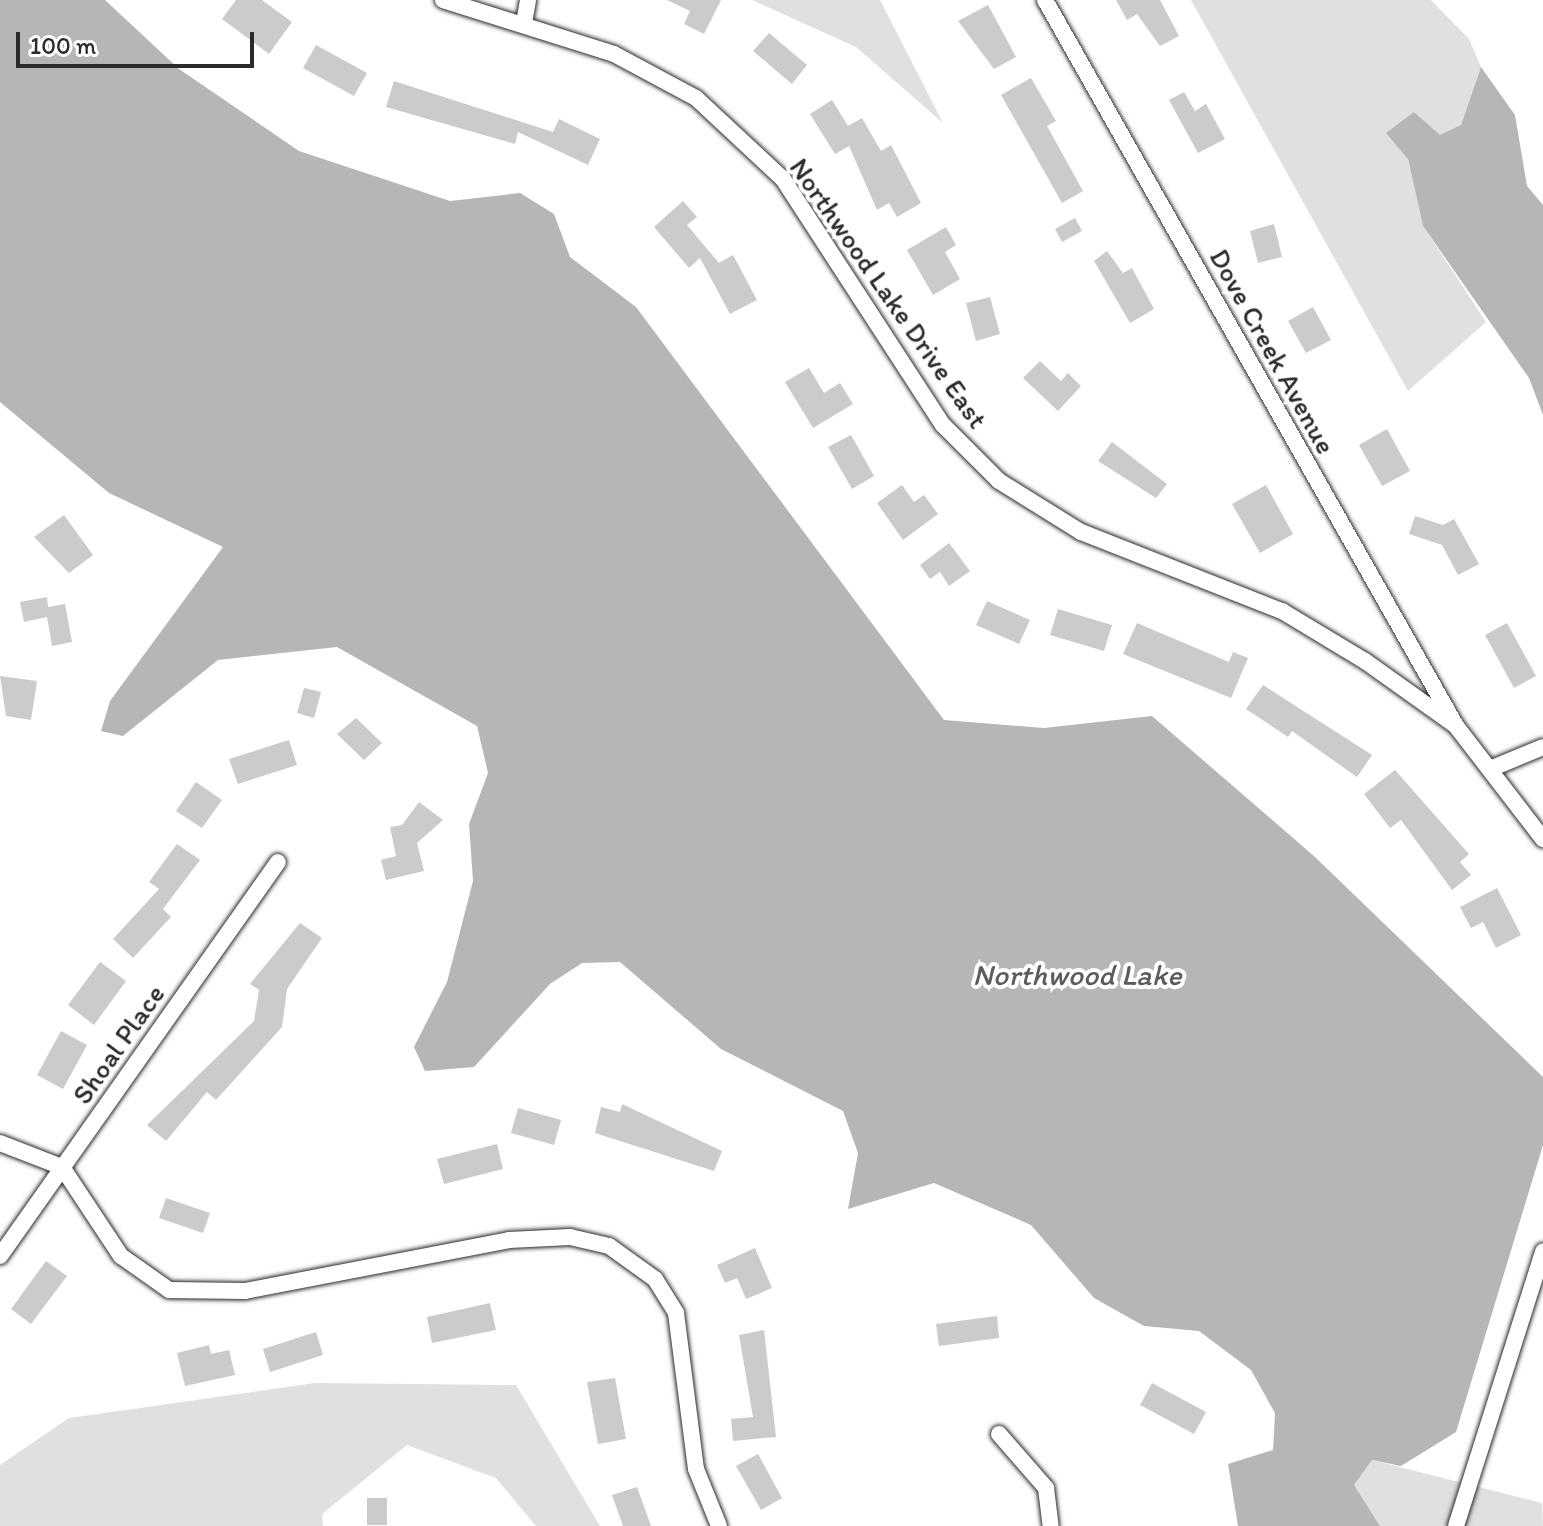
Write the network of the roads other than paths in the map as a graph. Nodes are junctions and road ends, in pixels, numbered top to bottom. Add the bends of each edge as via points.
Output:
1 (443, 0) edge
2 (528, 0) edge
3 (1045, 0) edge
4 (524, 23) junction
5 (1456, 726) junction
6 (1543, 747) edge
7 (1490, 769) junction
8 (1543, 839) edge
9 (278, 862) dead end
10 (0, 1143) edge
11 (62, 1167) junction
12 (1543, 1251) edge
13 (0, 1256) edge
14 (999, 1434) dead end
15 (719, 1526) edge
16 (1051, 1526) edge
17 (1456, 1526) edge

1 - 4 street, Northwood Lake Drive East
2 - 4 street
3 - 5 street, Dove Creek Avenue
4 - 5 street, Northwood Lake Drive East via 665,78 727,123 795,195 943,425 999,481 1081,532 1294,617
5 - 7 street, Northwood Lake Drive East
6 - 7 street
7 - 8 street, Northwood Lake Drive East
9 - 11 street, Shoal Place
10 - 11 street
11 - 13 street, Shoal Place
11 - 15 street via 121,1256 151,1281 194,1293 264,1288 509,1240 570,1237 609,1246 655,1279 676,1313 696,1469
12 - 17 street
14 - 16 street via 1046,1488

